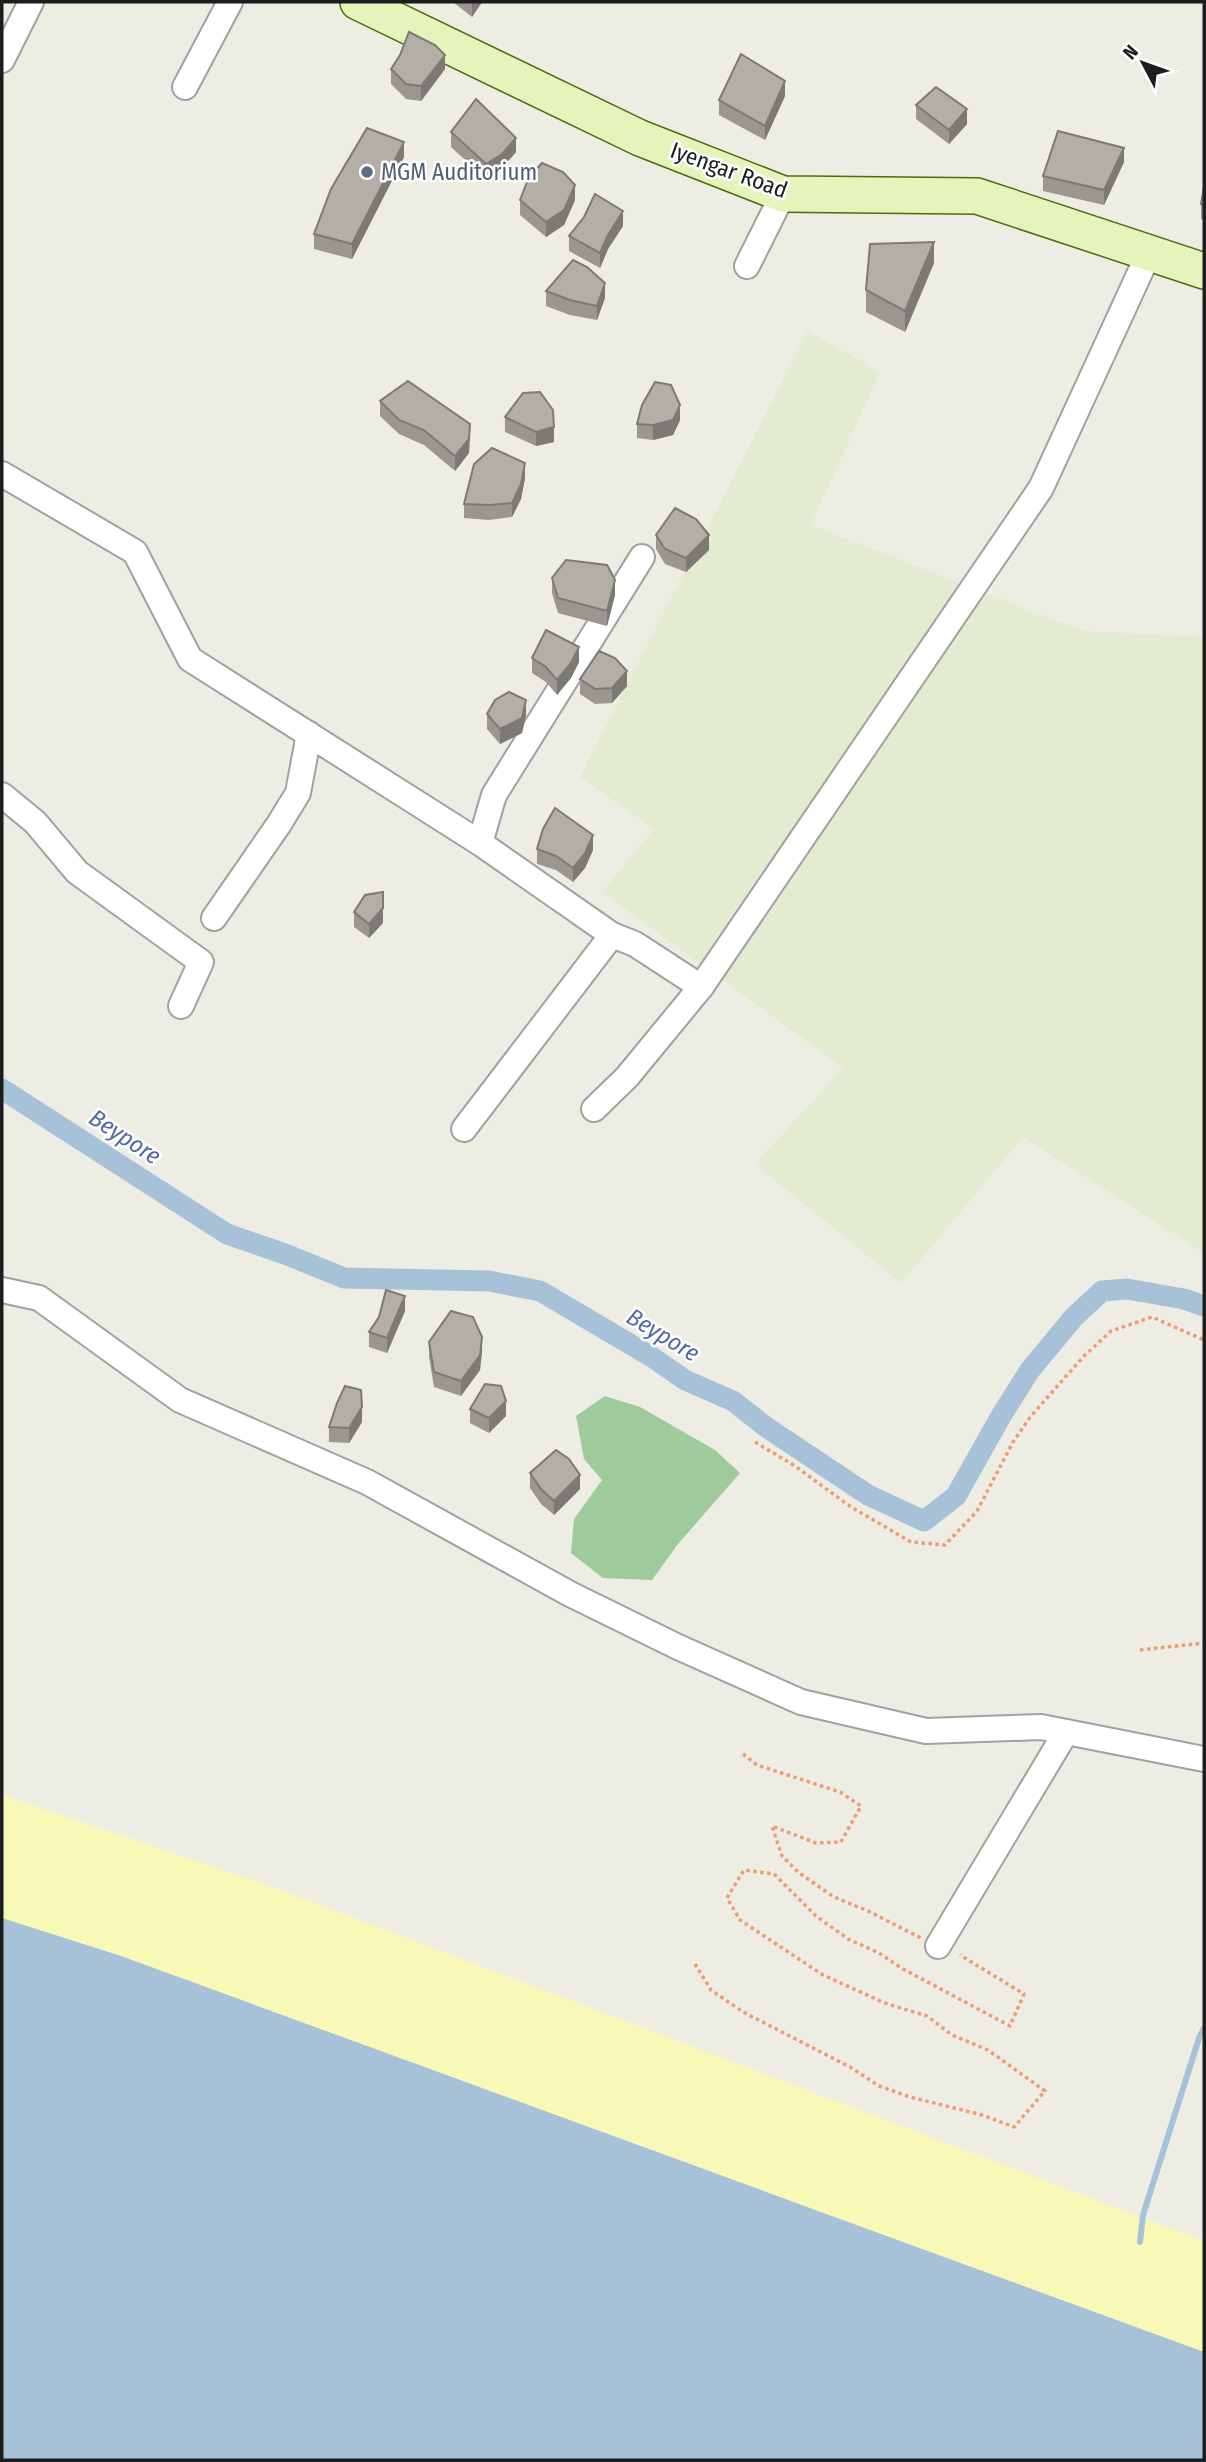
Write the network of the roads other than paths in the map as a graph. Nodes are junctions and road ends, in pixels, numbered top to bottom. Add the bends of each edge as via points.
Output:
1 (31, 2) edge
2 (230, 2) edge
3 (358, 2) edge
4 (2, 60) edge
5 (186, 87) dead end
6 (783, 194) junction
7 (1149, 253) junction
8 (747, 266) dead end
9 (1204, 271) edge
10 (2, 474) edge
11 (642, 557) dead end
12 (309, 734) junction
13 (2, 795) edge
14 (480, 843) junction
15 (214, 918) dead end
16 (612, 935) junction
17 (701, 987) junction
18 (181, 1006) dead end
19 (594, 1110) dead end
20 (464, 1129) dead end
21 (2, 1290) edge
22 (1066, 1732) junction
23 (1204, 1759) edge
24 (938, 1947) road end

1 - 4 street
2 - 5 street
3 - 6 main road, Iyengar Road via 640,138
6 - 7 main road, Iyengar Road via 977,196
6 - 8 street
7 - 9 main road, Iyengar Road
7 - 17 street via 1041,488
10 - 12 street via 135,552 190,660
11 - 14 street via 494,795
12 - 14 street
12 - 15 street via 298,793
13 - 18 street via 36,822 76,872 201,962
14 - 16 street
16 - 17 street via 635,944
16 - 20 street
17 - 19 street
21 - 22 street via 38,1298 180,1400 367,1482 570,1594 801,1702 926,1731 1041,1727
22 - 23 street
22 - 24 street

